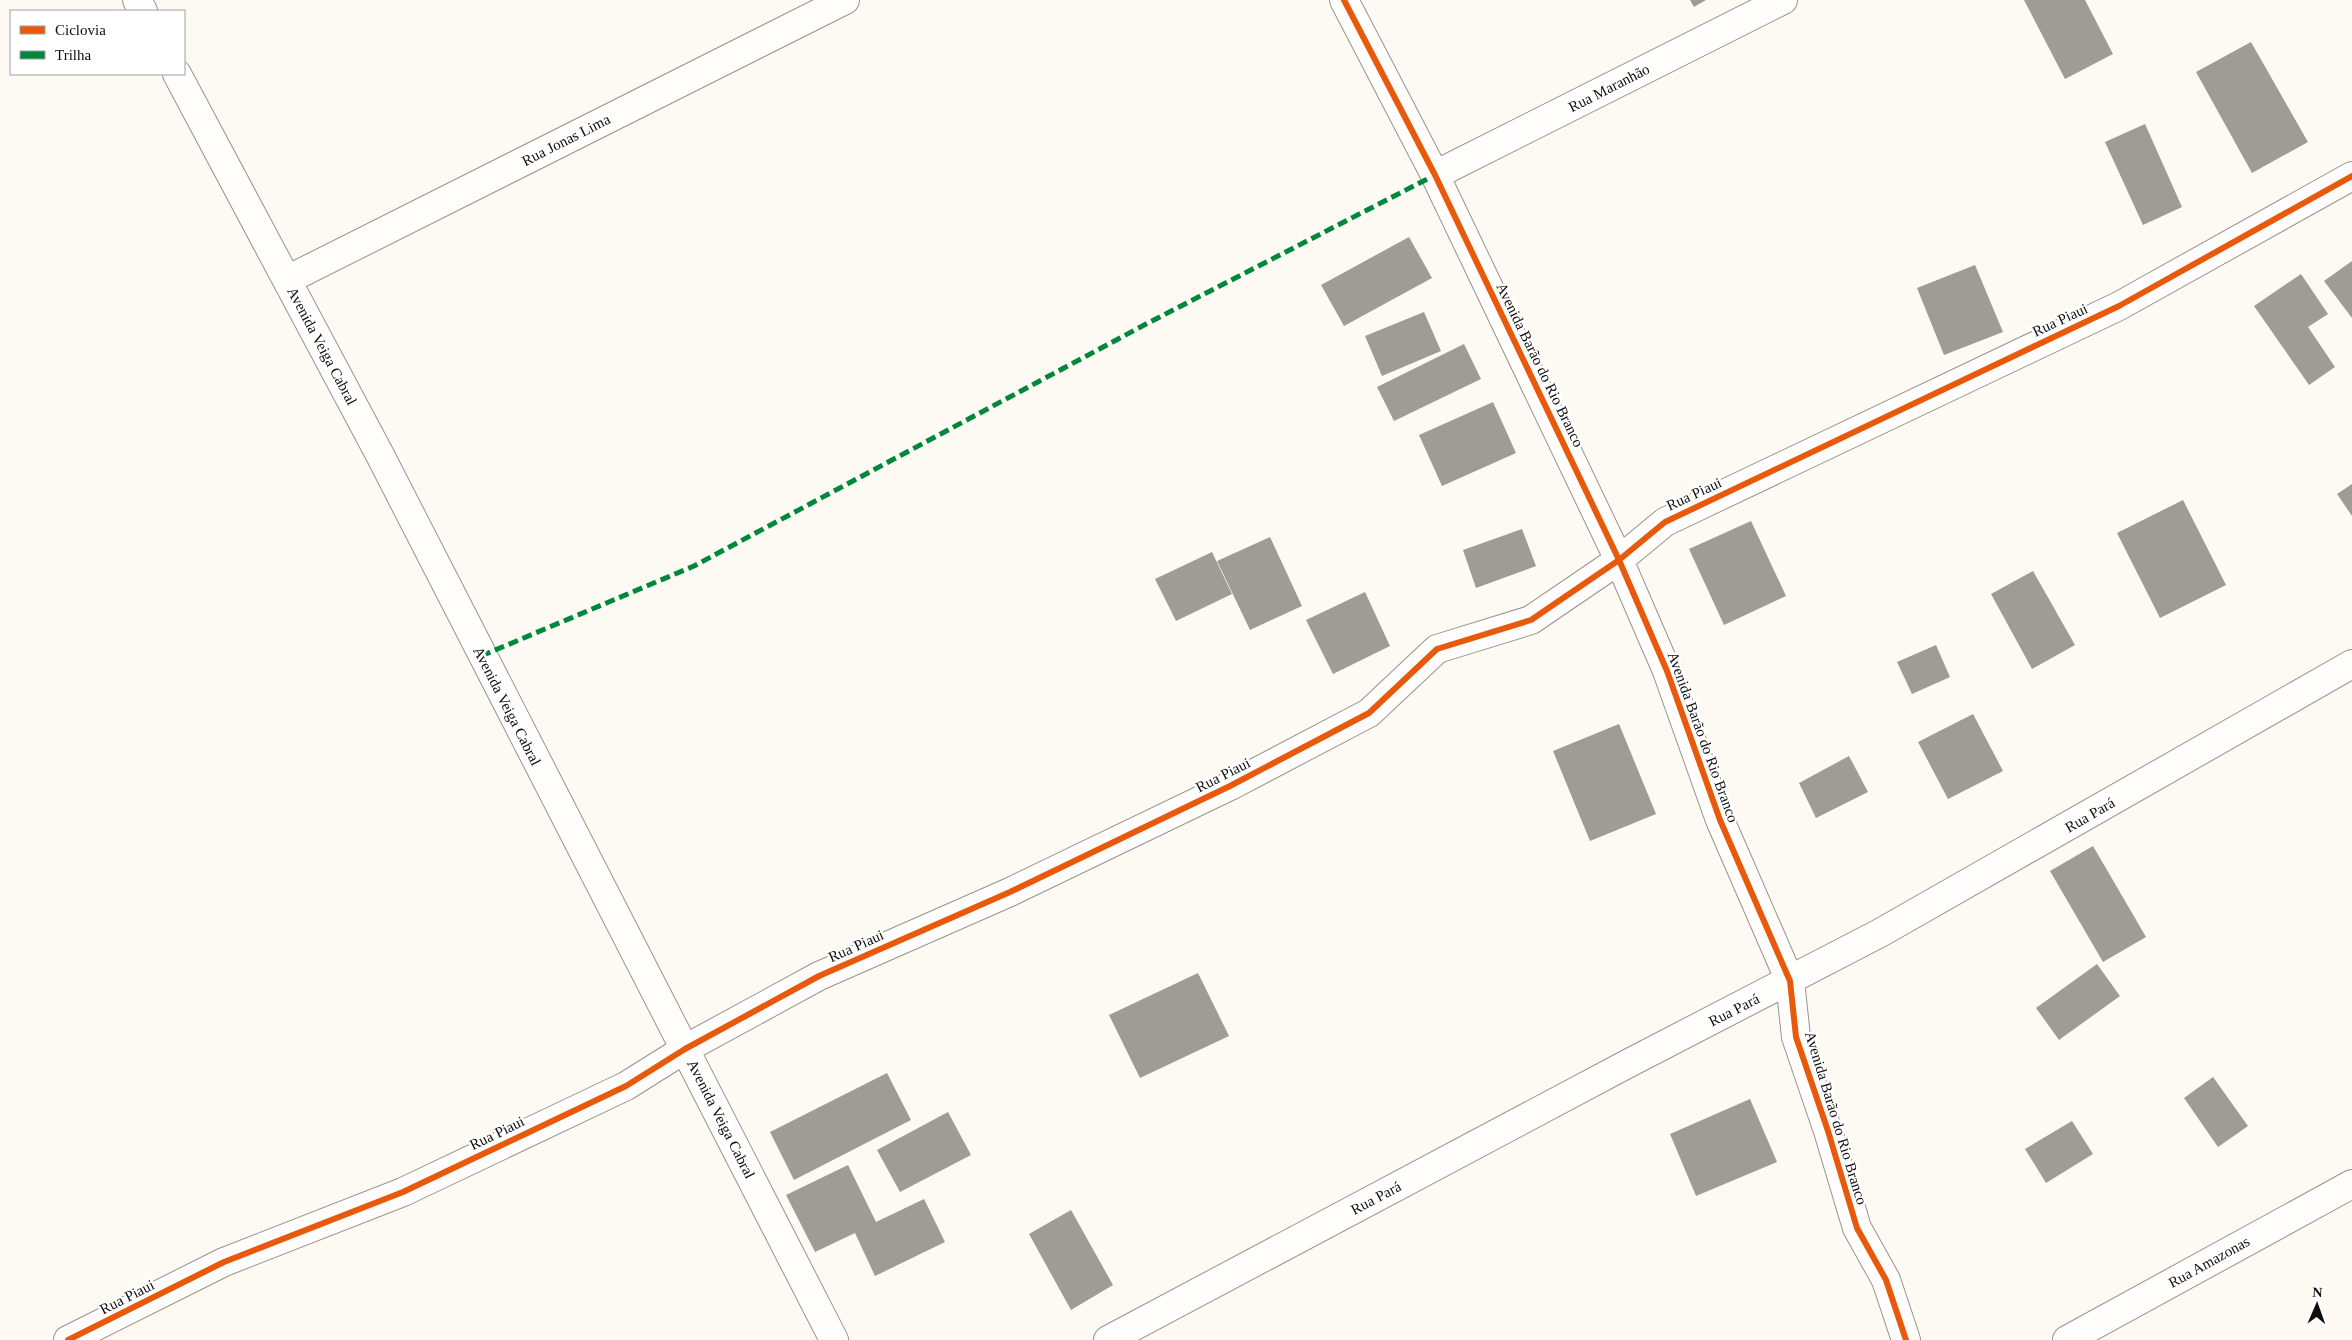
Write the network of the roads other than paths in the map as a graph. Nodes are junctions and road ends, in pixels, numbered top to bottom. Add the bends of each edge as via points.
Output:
1 (845, 0) edge
2 (1344, 0) edge
3 (1783, 0) edge
4 (178, 75) edge
5 (1434, 175) junction
6 (2352, 176) edge
7 (287, 280) junction
8 (1620, 560) junction
9 (2352, 664) edge
10 (1790, 981) junction
11 (685, 1049) junction
12 (2352, 1184) edge
13 (68, 1340) edge
14 (834, 1340) edge
15 (1108, 1340) edge
16 (1906, 1340) edge
17 (2067, 1340) edge

1 - 7 street, Rua Jonas Lima
2 - 5 street, Avenida Barão do Rio Branco
3 - 5 street, Rua Maranhão
4 - 7 street, Avenida Veiga Cabral
5 - 8 street, Avenida Barão do Rio Branco
6 - 8 street, Rua Piaui via 2120,306 1665,522
7 - 11 street, Avenida Veiga Cabral
8 - 10 street, Avenida Barão do Rio Branco via 1667,671 1720,820
8 - 11 street, Rua Piaui via 1531,620 1437,649 1368,713 1239,781 1010,892 819,976
9 - 10 street, Rua Pará via 1965,886
10 - 15 street, Rua Pará
10 - 16 street, Avenida Barão do Rio Branco via 1796,1037 1856,1228 1886,1280
11 - 13 street, Rua Piaui via 626,1086 403,1192 224,1262
11 - 14 street, Avenida Veiga Cabral
12 - 17 street, Rua Amazonas

